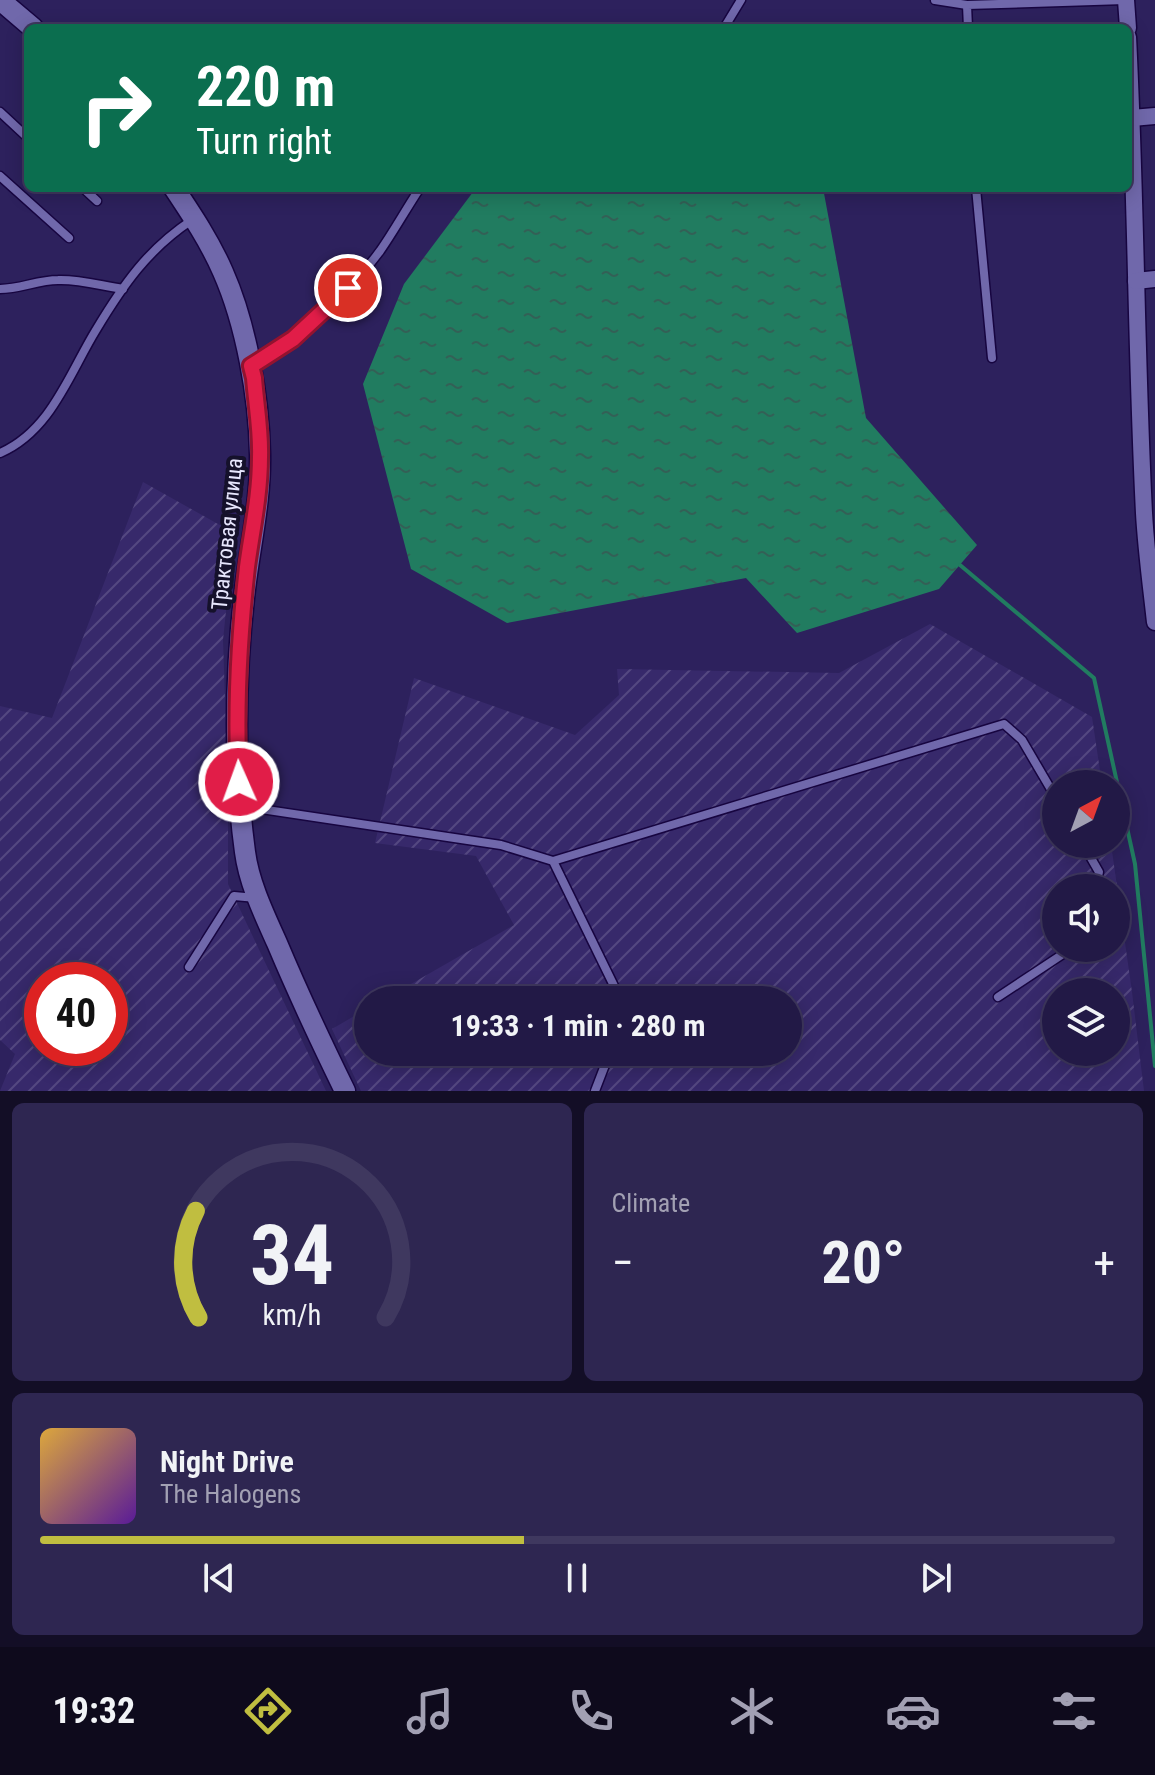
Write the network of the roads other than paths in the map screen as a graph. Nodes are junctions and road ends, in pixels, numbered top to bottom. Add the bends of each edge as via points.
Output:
1 (0, 0) edge
2 (741, 0) edge
3 (935, 0) edge
4 (1126, 0) edge
5 (1047, 1) edge
6 (967, 5) junction
7 (28, 24) edge
8 (726, 24) edge
9 (968, 24) edge
10 (1128, 24) edge
11 (0, 112) edge
12 (1155, 116) edge
13 (1132, 118) joint
14 (24, 134) edge
15 (0, 176) edge
16 (87, 192) edge
17 (177, 192) edge
18 (417, 192) edge
19 (976, 192) edge
20 (97, 201) dead end
21 (194, 219) junction
22 (69, 238) dead end
23 (1155, 279) edge
24 (1136, 281) junction
25 (0, 289) edge
26 (123, 289) junction
27 (992, 358) dead end
28 (251, 366) junction
29 (1148, 411) edge
30 (0, 453) edge
31 (1155, 622) edge
32 (1042, 774) edge
33 (240, 806) junction
34 (553, 861) junction
35 (258, 898) junction
36 (1051, 962) edge
37 (189, 967) dead end
38 (614, 986) edge
39 (998, 997) dead end
40 (605, 1066) edge
41 (345, 1091) edge
42 (595, 1091) edge

1 - 7 street
2 - 8 lane
3 - 6 lane
4 - 5 lane
4 - 10 street
5 - 6 lane
6 - 9 lane
11 - 14 lane
12 - 13 street
13 - 24 street
15 - 22 lane
16 - 20 lane
17 - 21 street, Трактовая улица
18 - 28 lane via 348,288 293,339
19 - 27 lane
21 - 26 lane via 157,246
21 - 28 street, Трактовая улица via 223,272
23 - 24 street
24 - 29 street
25 - 26 lane via 62,279
26 - 30 lane via 47,418
28 - 33 street, Трактовая улица via 260,455 240,634
29 - 31 street via 1144,516
32 - 34 lane via 1022,740 1004,724
33 - 34 lane via 501,845
33 - 35 street, Трактовая улица via 245,855
34 - 38 lane
35 - 37 lane via 234,896
35 - 41 street, Трактовая улица
36 - 39 lane
40 - 42 lane

